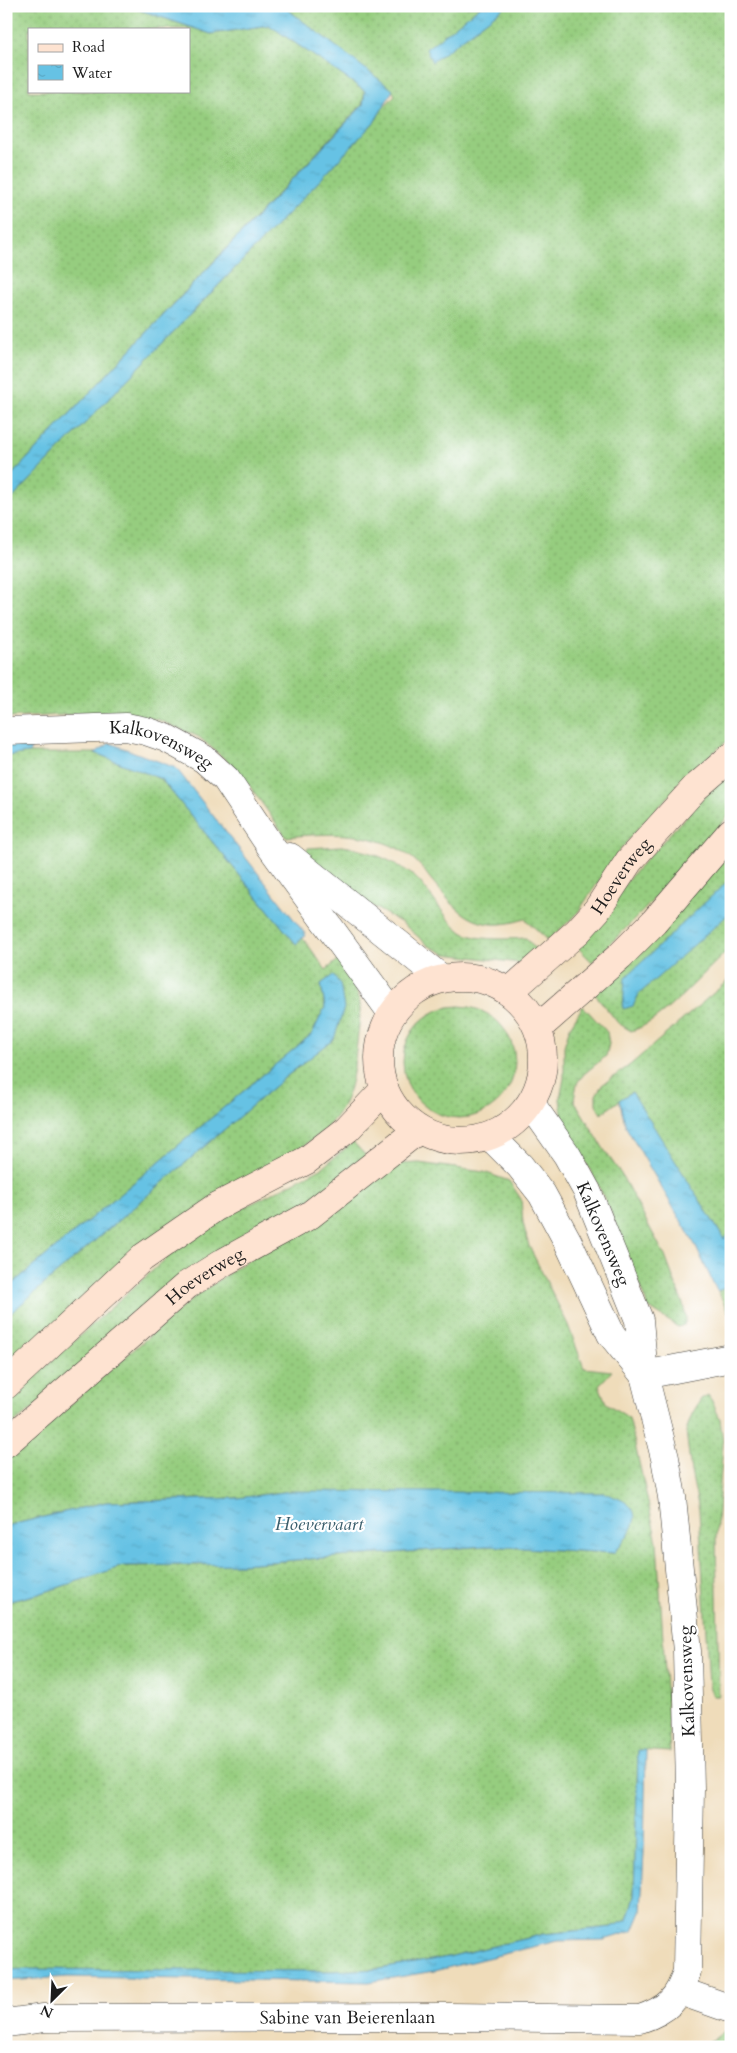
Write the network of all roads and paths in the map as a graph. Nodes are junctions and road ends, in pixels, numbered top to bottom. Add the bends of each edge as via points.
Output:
1 (6, 731) edge
2 (731, 756) edge
3 (731, 832) edge
4 (271, 847) junction
5 (441, 978) junction
6 (509, 992) junction
7 (392, 1013) junction
8 (538, 1028) junction
9 (384, 1090) junction
10 (531, 1104) junction
11 (418, 1130) junction
12 (491, 1136) junction
13 (731, 1358) edge
14 (644, 1375) junction
15 (6, 1385) edge
16 (6, 1443) edge
17 (680, 1991) junction
18 (731, 2009) edge
19 (6, 2023) edge

1 - 4 street, Kalkovensweg via 126,727 166,738 204,758 226,779
2 - 6 main road, Hoeverweg via 695,788 629,861 584,924
3 - 8 main road via 654,922
4 - 5 street, Kalkovensweg via 296,860
4 - 7 street, Kalkovensweg
5 - 6 main road via 465,976 488,981
5 - 7 main road via 417,989
6 - 8 main road via 526,1008
7 - 9 main road via 381,1037 378,1064
8 - 10 main road via 544,1054 541,1080
9 - 11 main road via 398,1113
9 - 15 main road via 347,1129 307,1160 216,1207 142,1258
10 - 12 main road via 513,1123
10 - 14 street, Kalkovensweg via 567,1155 587,1191 639,1320
11 - 12 main road via 441,1140 466,1142
11 - 16 main road, Hoeverweg via 310,1215 187,1285
12 - 14 street, Kalkovensweg via 542,1194 611,1334
13 - 14 street
14 - 17 street, Kalkovensweg via 672,1497 688,1651 687,1971
17 - 18 street
17 - 19 street, Sabine van Beierenlaan via 657,2013 640,2019 44,2018

